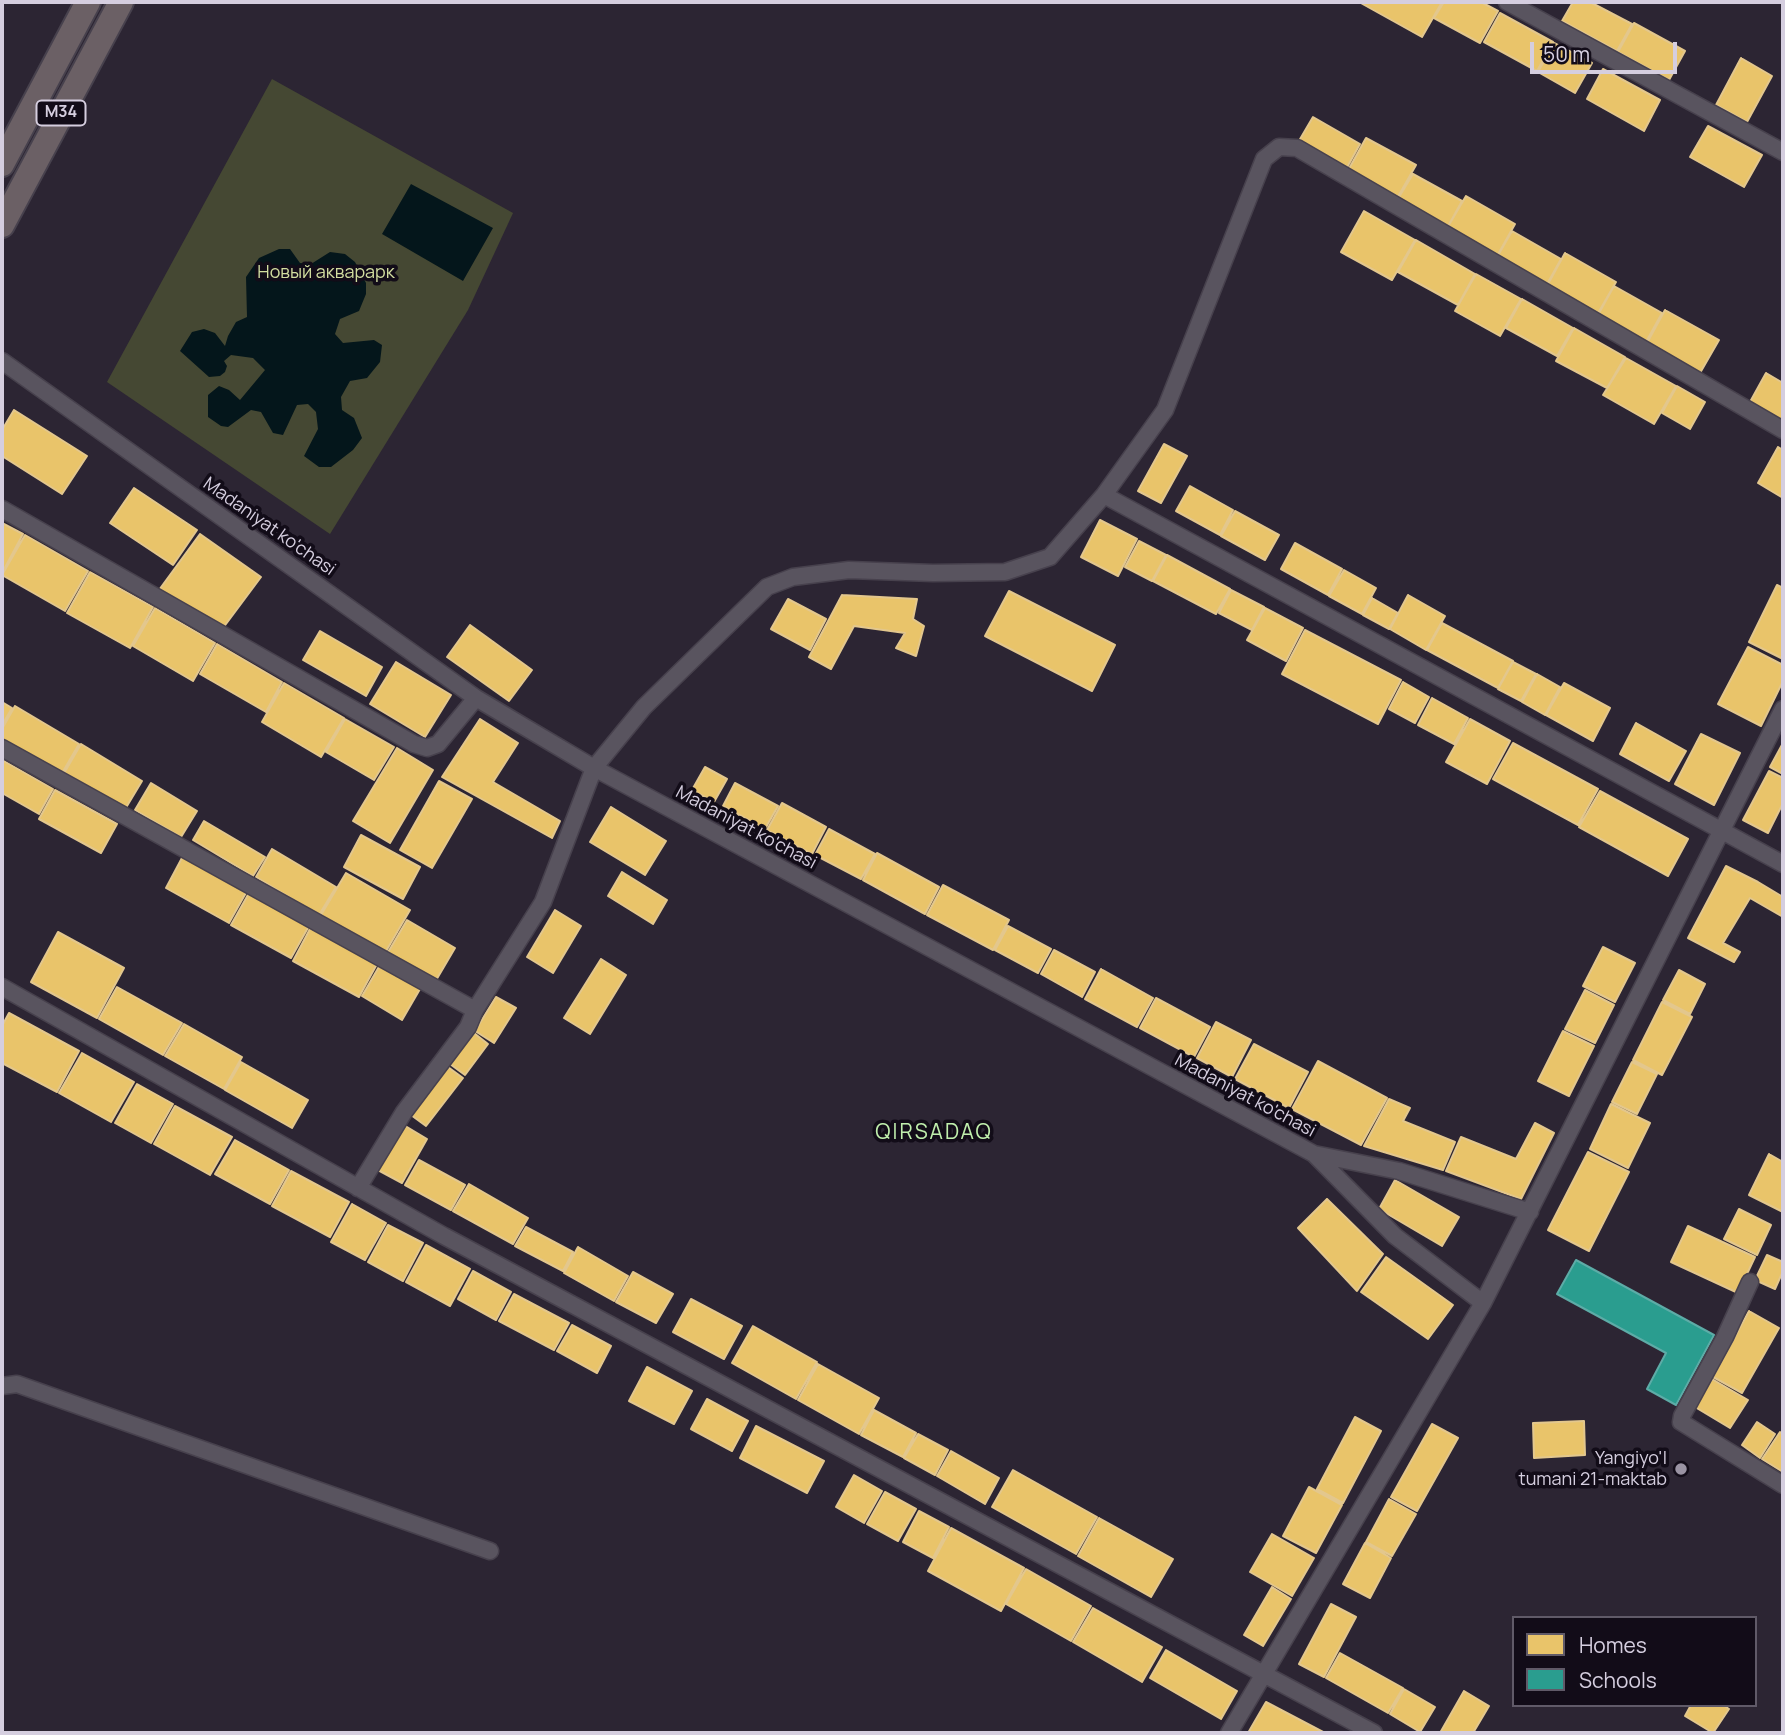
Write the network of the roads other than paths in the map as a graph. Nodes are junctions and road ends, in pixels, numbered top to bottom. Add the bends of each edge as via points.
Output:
1 (88, 2) edge
2 (121, 2) edge
3 (1507, 2) edge
4 (1783, 152) edge
5 (2, 164) edge
6 (2, 225) edge
7 (2, 361) edge
8 (1783, 430) edge
9 (1104, 495) junction
10 (2, 509) edge
11 (476, 698) junction
12 (1783, 709) edge
13 (2, 748) edge
14 (594, 768) junction
15 (1722, 831) junction
16 (1783, 864) edge
17 (2, 987) edge
18 (475, 1010) junction
19 (1314, 1154) junction
20 (358, 1188) junction
21 (1530, 1212) junction
22 (1750, 1282) dead end
23 (1483, 1303) junction
24 (2, 1386) edge
25 (1783, 1485) edge
26 (490, 1551) dead end
27 (1263, 1673) junction
28 (1229, 1733) edge
29 (1374, 1733) edge

1 - 5 main road, M34
2 - 6 main road, M34
3 - 4 street
7 - 11 street, Madaniyat ko'chasi
8 - 9 street via 1297,148 1279,147 1264,159 1165,410
9 - 14 street via 1050,557 1005,572 849,570 766,587 645,707
9 - 15 street
10 - 11 street via 414,744 427,748 438,744
11 - 14 street, Madaniyat ko'chasi
12 - 15 street
13 - 18 street
14 - 18 street via 543,902
14 - 19 street, Madaniyat ko'chasi
15 - 16 street
15 - 21 street
17 - 20 street
18 - 20 street
19 - 21 street via 1399,1171
19 - 23 street, Madaniyat ko'chasi via 1395,1236
20 - 27 street
21 - 23 street
22 - 25 street via 1681,1422
23 - 27 street
24 - 26 street via 17,1384
27 - 28 street
27 - 29 street

